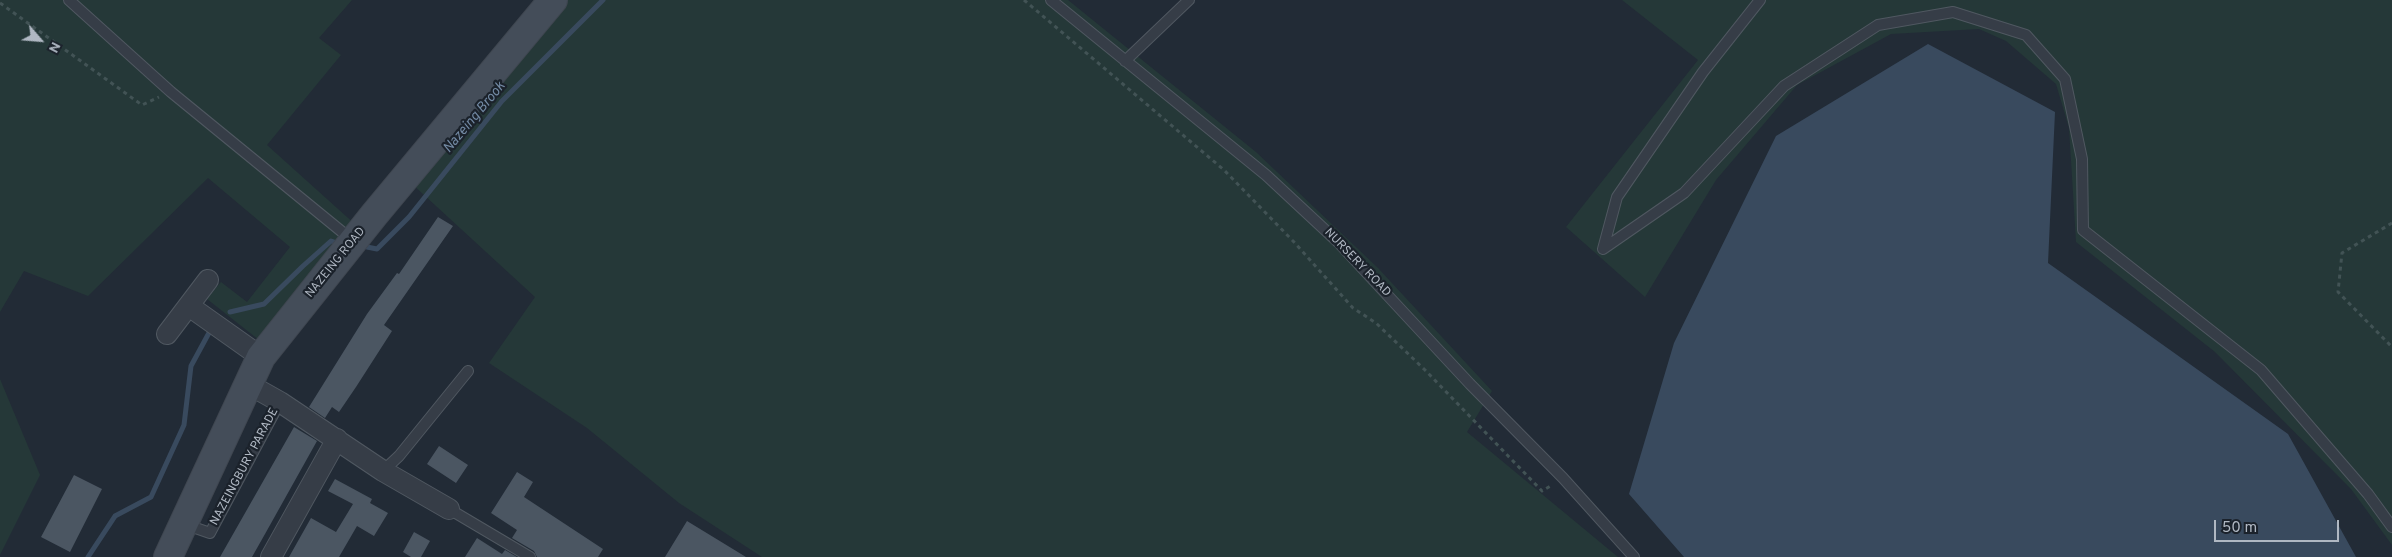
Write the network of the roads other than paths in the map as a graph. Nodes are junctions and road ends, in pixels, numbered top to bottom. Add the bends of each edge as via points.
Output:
1 (69, 0) edge
2 (553, 0) edge
3 (1051, 0) edge
4 (1190, 0) edge
5 (1760, 0) edge
6 (1125, 61) junction
7 (353, 241) junction
8 (208, 280) dead end
9 (188, 306) junction
10 (166, 334) dead end
11 (260, 357) junction
12 (468, 371) dead end
13 (248, 384) junction
14 (280, 402) junction
15 (337, 439) junction
16 (383, 471) junction
17 (449, 510) joint
18 (183, 524) junction
19 (2392, 527) edge
20 (168, 557) edge
21 (271, 557) edge
22 (530, 557) edge
23 (1634, 557) edge

1 - 7 lane via 171,92
2 - 7 main road, NAZEING ROAD
3 - 6 lane, NURSERY ROAD
4 - 6 lane
5 - 19 lane via 1703,72 1617,197 1603,249 1684,193 1784,86 1878,25 1954,12 2026,34 2065,79 2082,159 2083,230 2261,370 2368,494
6 - 23 lane, NURSERY ROAD via 1266,175 1338,242
7 - 11 main road, NAZEING ROAD
8 - 9 street
9 - 10 street
9 - 11 street
11 - 13 main road, NAZEING ROAD
12 - 16 lane
13 - 14 street
13 - 18 main road, NAZEING ROAD
14 - 15 street
14 - 18 lane, NAZEINGBURY PARADE via 210,533
15 - 16 street
15 - 21 street
16 - 17 street
17 - 22 lane
18 - 20 main road, NAZEING ROAD

